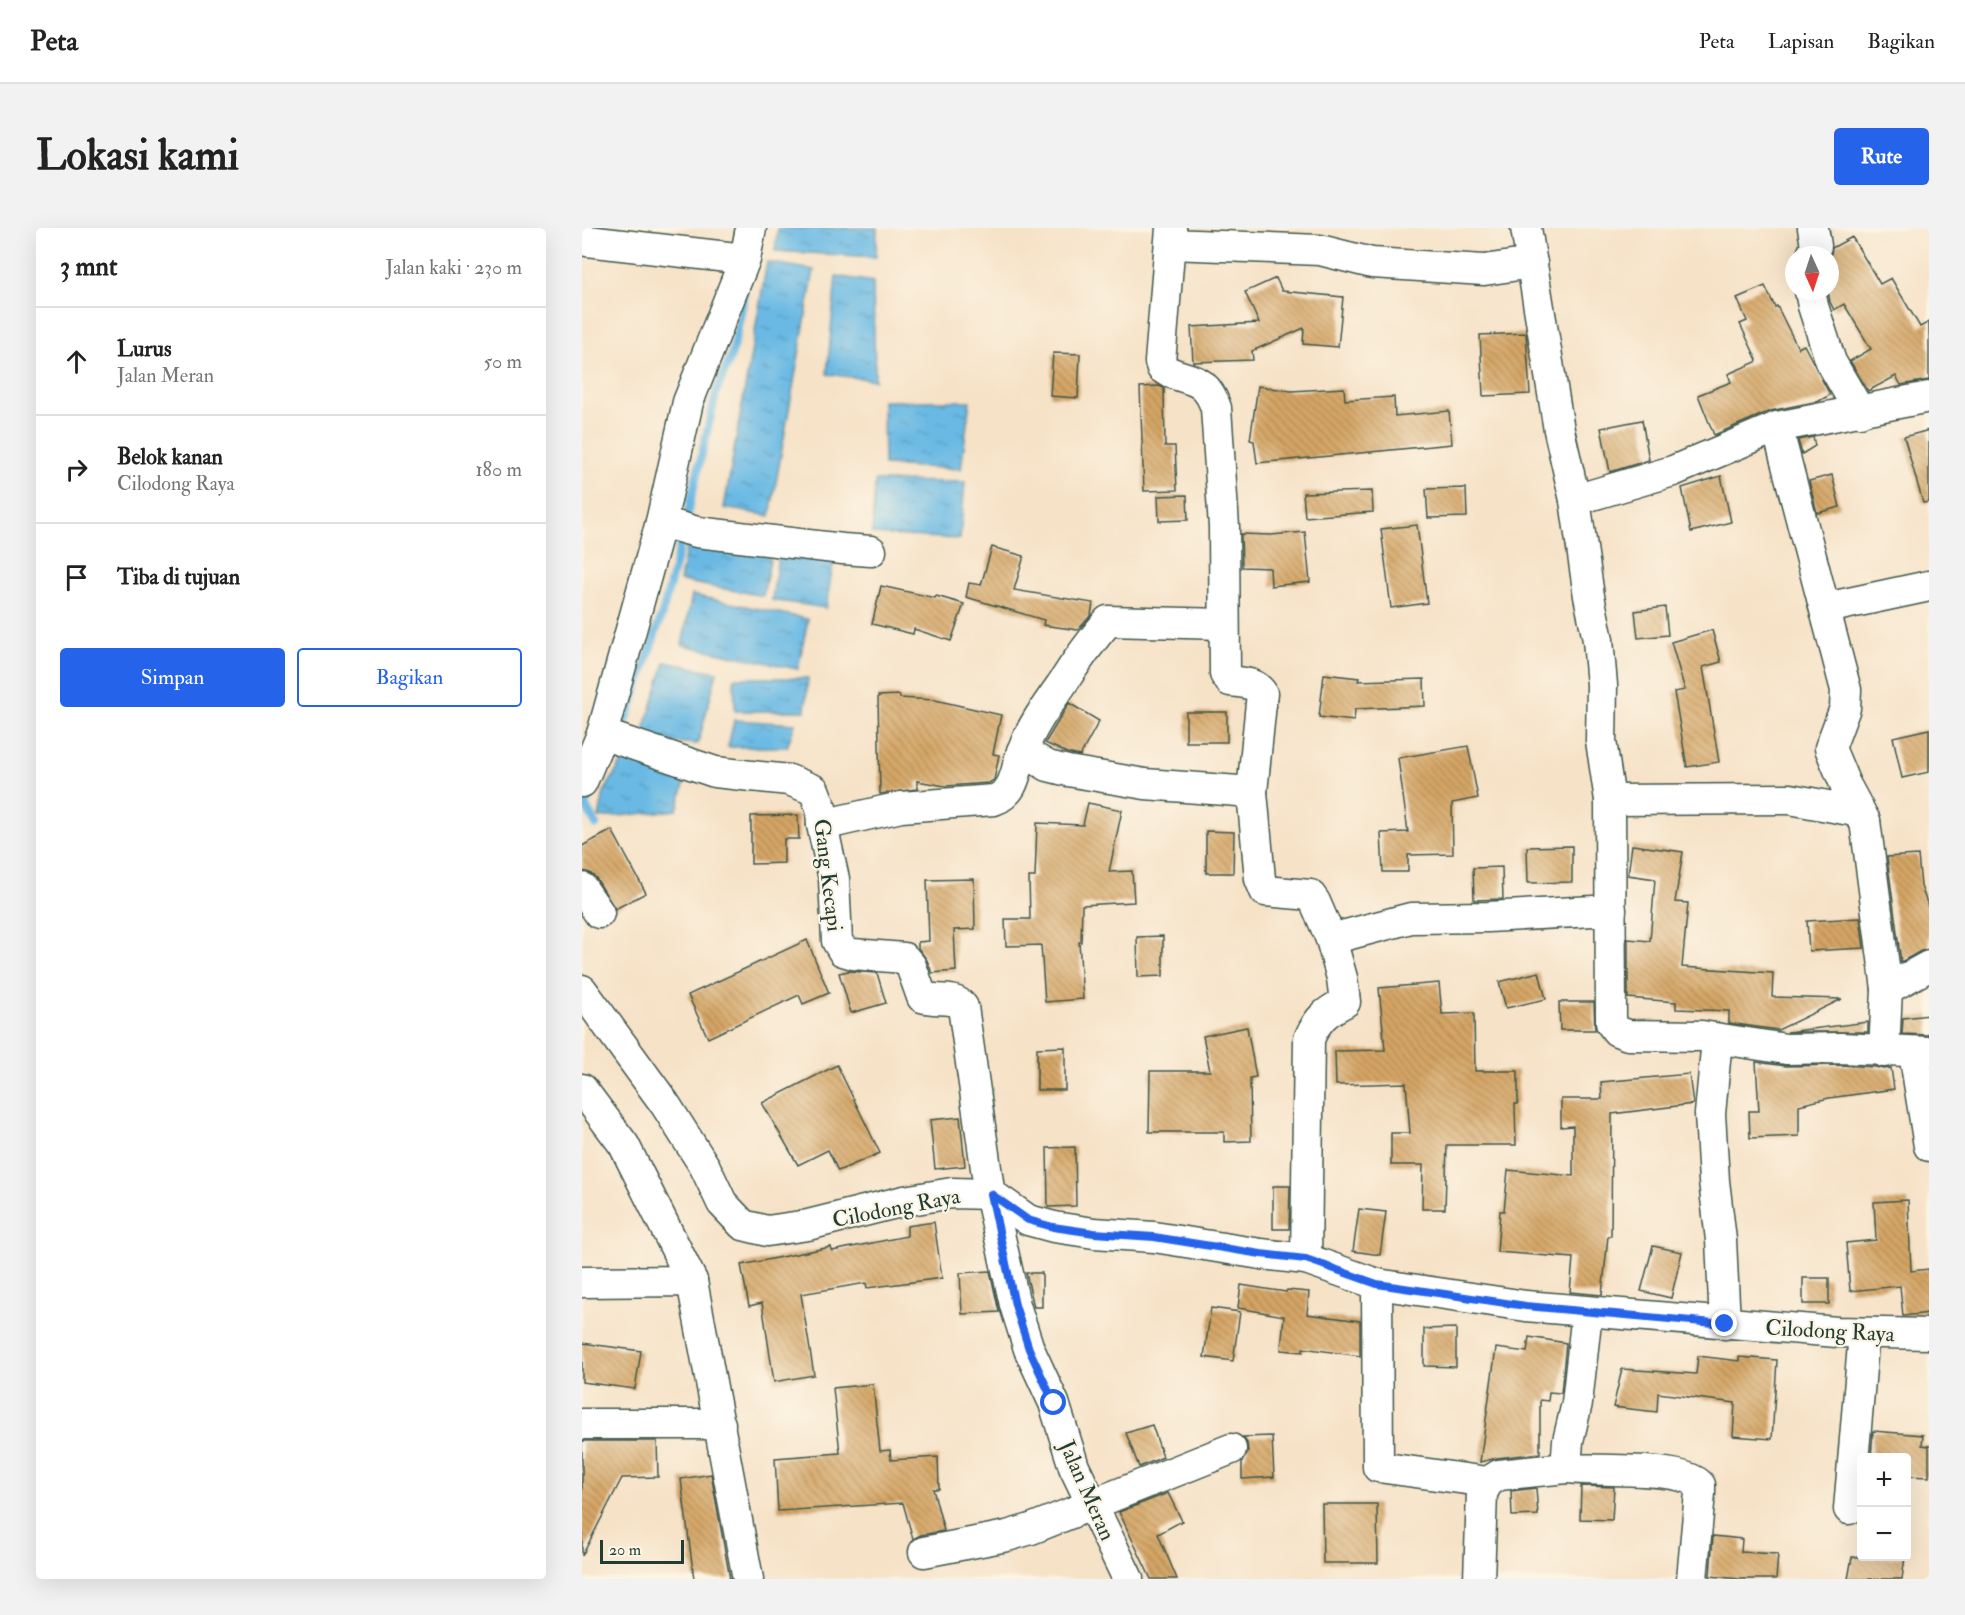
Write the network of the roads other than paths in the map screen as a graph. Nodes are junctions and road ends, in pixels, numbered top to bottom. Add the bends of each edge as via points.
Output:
1 (751, 228) edge
2 (1526, 228) edge
3 (1813, 228) edge
4 (1170, 236) edge
5 (587, 241) dead end
6 (1816, 246) edge
7 (745, 259) junction
8 (1532, 263) junction
9 (1812, 300) edge
10 (1929, 397) edge
11 (1860, 412) junction
12 (1777, 427) junction
13 (1575, 500) junction
14 (674, 526) junction
15 (871, 551) dead end
16 (1929, 586) edge
17 (1826, 608) junction
18 (1224, 624) junction
19 (614, 738) junction
20 (1023, 751) junction
21 (582, 782) edge
22 (1252, 792) junction
23 (1610, 800) junction
24 (1865, 820) junction
25 (822, 825) junction
26 (582, 888) edge
27 (1611, 910) junction
28 (599, 913) dead end
29 (1331, 939) junction
30 (1929, 966) edge
31 (1887, 989) junction
32 (582, 990) edge
33 (1716, 1039) junction
34 (1884, 1052) junction
35 (1921, 1052) edge
36 (582, 1089) edge
37 (1929, 1146) edge
38 (991, 1194) junction
39 (1306, 1259) junction
40 (692, 1281) junction
41 (582, 1282) edge
42 (1377, 1284) junction
43 (1587, 1312) junction
44 (1725, 1324) junction
45 (1864, 1333) junction
46 (1929, 1334) edge
47 (582, 1424) edge
48 (720, 1424) junction
49 (1231, 1449) dead end
50 (1566, 1468) junction
51 (1488, 1482) junction
52 (1091, 1504) junction
53 (1849, 1509) dead end
54 (924, 1552) dead end
55 (748, 1579) edge
56 (1128, 1579) edge
57 (1479, 1579) edge
58 (1692, 1579) edge

1 - 7 street
2 - 8 street
3 - 6 street
4 - 8 street via 1320,250 1372,263 1484,270
4 - 18 street via 1160,362 1167,371 1199,382 1212,396 1216,408 1224,527
5 - 7 street
7 - 14 street via 688,402
8 - 13 street via 1559,430
9 - 11 street via 1832,362
10 - 11 street
11 - 12 street
12 - 13 street via 1673,471
12 - 17 street
13 - 23 street via 1598,640 1601,741
14 - 15 street
14 - 19 street
16 - 17 street
17 - 24 street via 1846,690 1845,708 1830,748
18 - 20 street via 1108,621 1037,720
18 - 22 street via 1226,674 1230,681 1249,683 1262,693
19 - 21 street
19 - 25 street, Gang Kecapi via 715,772 789,780 814,790
20 - 22 street via 1048,766 1068,771 1145,784
20 - 25 street via 1009,792 994,800 901,807
22 - 29 street via 1260,879 1265,891 1310,895
23 - 24 street via 1790,799 1855,811
23 - 27 street
24 - 31 street
25 - 38 street, Gang Kecapi via 834,879 837,941 843,951 904,958 911,966 922,998 952,1000 963,1008
26 - 28 street
27 - 29 street via 1411,918
27 - 33 street via 1611,1023 1617,1031 1628,1035
29 - 39 street via 1346,1002 1327,1012 1315,1024 1309,1039
30 - 31 street
31 - 34 street
32 - 38 street, Cilodong Raya via 665,1104 705,1167 722,1203 743,1226 767,1231 904,1201
33 - 34 street via 1786,1049
33 - 44 street via 1710,1114
34 - 35 street
35 - 37 street
36 - 40 street via 624,1145
38 - 39 street, Cilodong Raya via 1028,1220 1053,1227
38 - 52 street, Jalan Meran via 1015,1305
39 - 42 street, Cilodong Raya
40 - 41 street
40 - 48 street
42 - 43 street, Cilodong Raya
42 - 51 street via 1378,1467
43 - 44 street, Cilodong Raya
43 - 50 street
44 - 45 street, Cilodong Raya
45 - 46 street, Cilodong Raya
45 - 53 street
47 - 48 street
48 - 55 street
49 - 52 street
50 - 51 street via 1499,1475
50 - 58 street via 1660,1472 1694,1479 1700,1485 1700,1493
51 - 57 street via 1482,1493
52 - 54 street via 1015,1534
52 - 56 street, Jalan Meran

